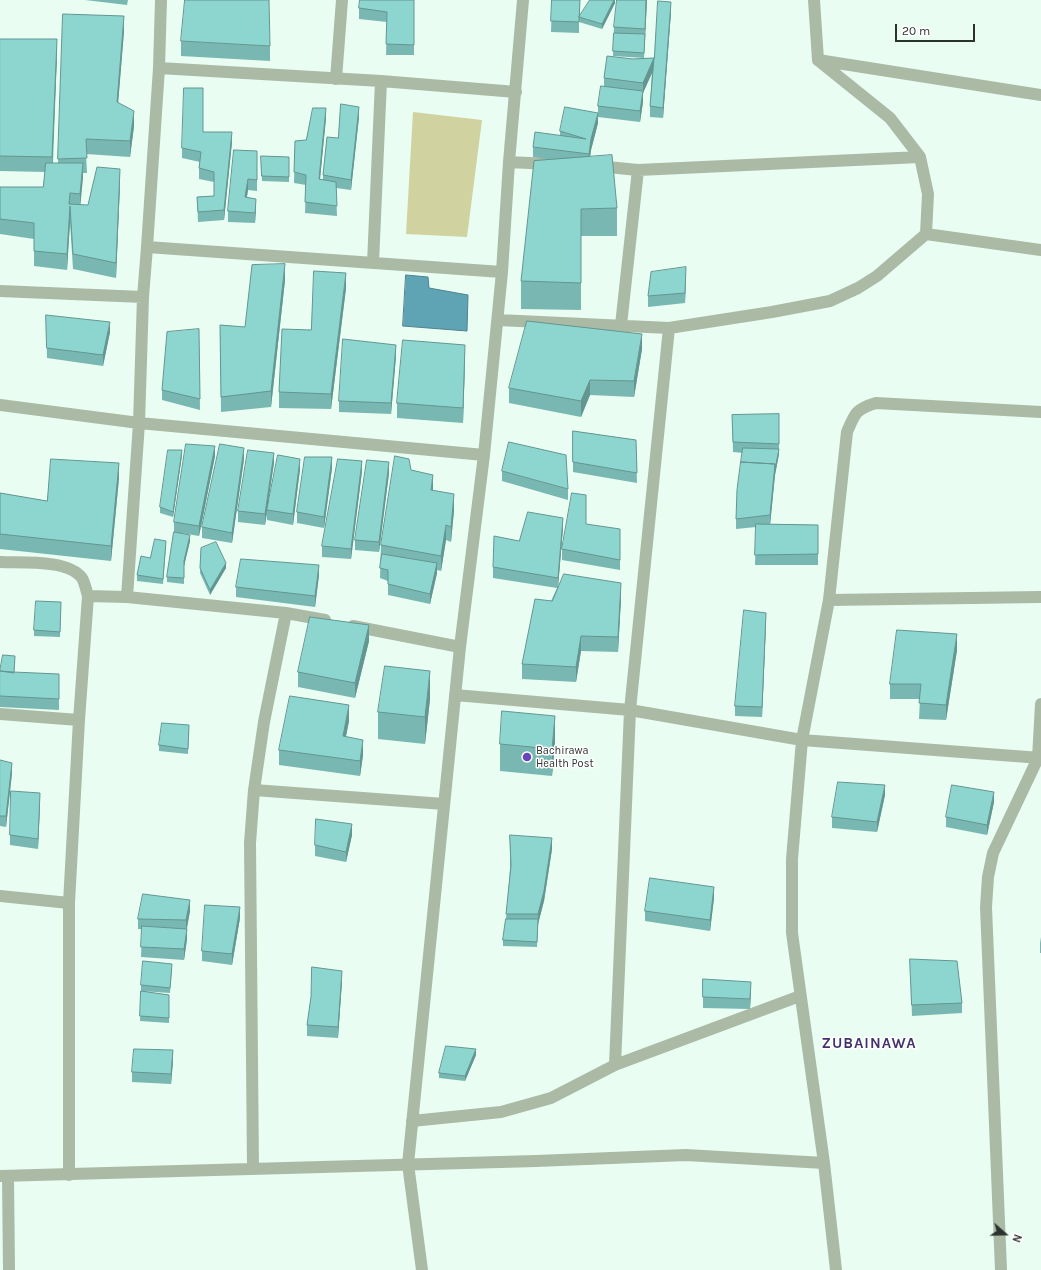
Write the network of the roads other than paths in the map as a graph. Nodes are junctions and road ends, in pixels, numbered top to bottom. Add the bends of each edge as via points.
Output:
1 (161, 0) edge
2 (342, 0) edge
3 (524, 0) edge
4 (814, 0) edge
5 (818, 60) junction
6 (159, 68) junction
7 (336, 79) junction
8 (381, 81) junction
9 (516, 92) junction
10 (1041, 95) edge
11 (920, 157) junction
12 (509, 162) junction
13 (557, 164) edge
14 (589, 165) edge
15 (638, 170) junction
16 (926, 234) junction
17 (147, 247) junction
18 (1041, 250) edge
19 (373, 262) junction
20 (502, 272) junction
21 (0, 291) edge
22 (143, 297) junction
23 (498, 320) junction
24 (621, 326) junction
25 (669, 328) junction
26 (0, 405) edge
27 (1041, 412) edge
28 (139, 423) junction
29 (484, 455) junction
30 (0, 562) edge
31 (88, 596) junction
32 (127, 596) junction
33 (1041, 597) edge
34 (829, 600) junction
35 (286, 613) junction
36 (460, 647) junction
37 (455, 695) junction
38 (1041, 704) edge
39 (630, 710) junction
40 (0, 714) edge
41 (79, 720) junction
42 (802, 740) junction
43 (1039, 758) edge
44 (254, 790) junction
45 (444, 804) junction
46 (0, 896) edge
47 (69, 903) junction
48 (800, 996) junction
49 (616, 1066) junction
50 (412, 1121) junction
51 (824, 1163) junction
52 (408, 1164) junction
53 (253, 1169) junction
54 (69, 1175) junction
55 (4, 1176) edge
56 (9, 1270) edge
57 (422, 1270) edge
58 (836, 1270) edge
59 (1001, 1270) edge

1 - 6 street
2 - 7 street
3 - 9 street
4 - 5 street
5 - 10 street
5 - 11 street via 890,118
6 - 7 street
6 - 17 street
7 - 8 street
8 - 9 street
8 - 19 street
9 - 12 street
11 - 15 street
11 - 16 street via 928,194
12 - 13 street
12 - 20 street
14 - 15 street
15 - 24 street
16 - 18 street
16 - 25 street via 877,276 830,301
17 - 19 street
17 - 22 street
19 - 20 street
20 - 23 street
21 - 22 street
22 - 28 street
23 - 24 street
23 - 29 street
24 - 25 street
25 - 39 street
26 - 28 street
27 - 34 street via 876,403 863,407 854,415 847,432
28 - 29 street
28 - 32 street
29 - 36 street
30 - 31 street via 59,564 74,570 83,579
31 - 32 street
31 - 41 street
32 - 35 street
33 - 34 street
34 - 42 street
35 - 36 street
35 - 44 street via 264,722
36 - 37 street
37 - 39 street
37 - 45 street
38 - 43 street
39 - 42 street
39 - 49 street
40 - 41 street
41 - 47 street
42 - 43 street
42 - 48 street via 792,859 792,933
43 - 59 street via 993,853 988,877 986,907
44 - 45 street
44 - 53 street via 250,843
45 - 50 street
46 - 47 street
47 - 54 street
48 - 49 street
48 - 51 street
49 - 50 street via 551,1098 501,1112
50 - 52 street
51 - 52 street via 686,1155
51 - 58 street
52 - 53 street
52 - 57 street
53 - 54 street
54 - 55 street
55 - 56 street

